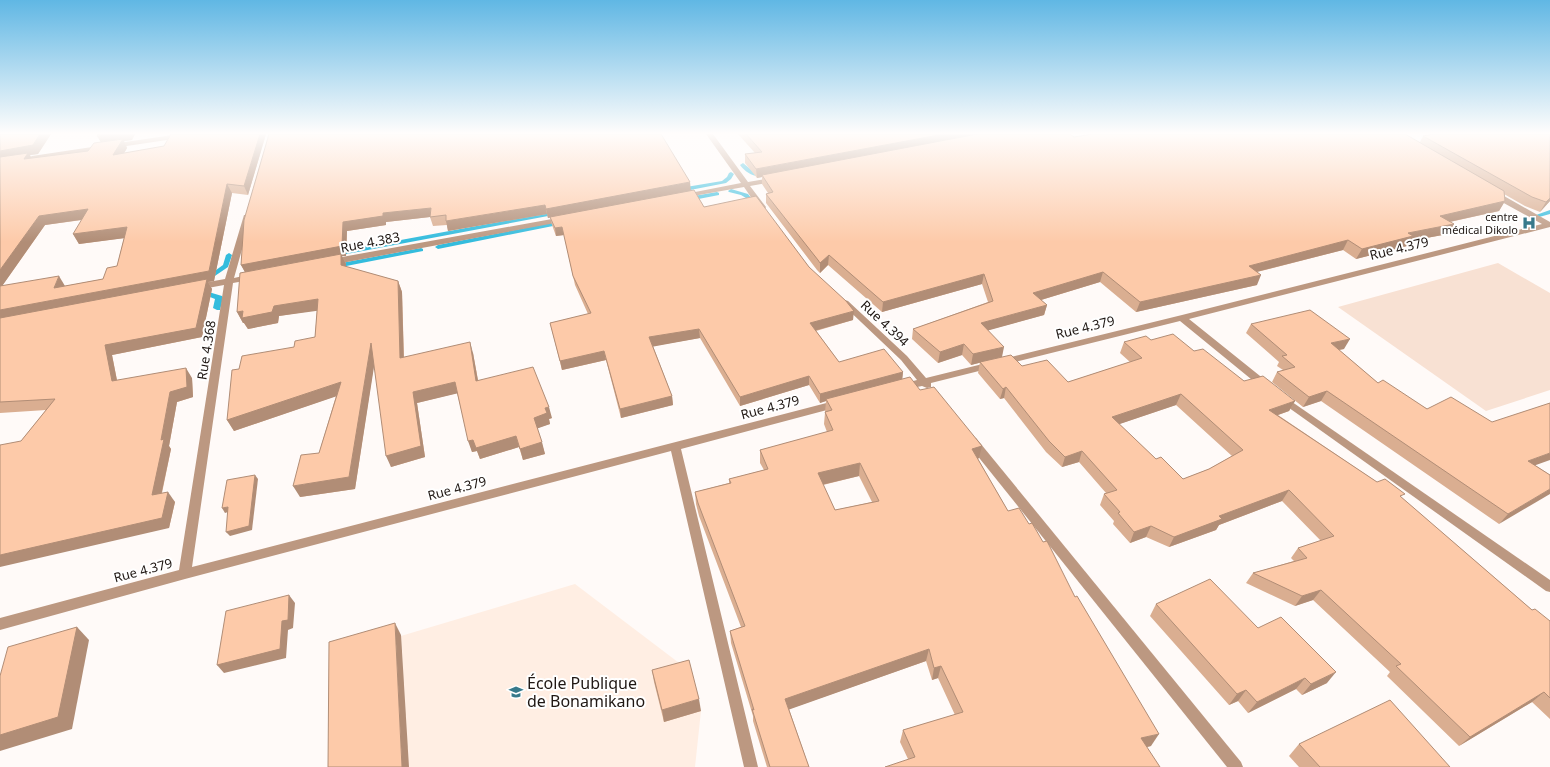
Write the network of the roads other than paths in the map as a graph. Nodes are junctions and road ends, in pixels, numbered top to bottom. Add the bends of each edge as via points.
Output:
1 (734, 170) edge
2 (782, 178) edge
3 (745, 185) junction
4 (1488, 190) edge
5 (675, 198) edge
6 (250, 208) edge
7 (573, 217) edge
8 (769, 217) edge
9 (1550, 225) edge
10 (323, 264) edge
11 (261, 275) edge
12 (229, 281) junction
13 (191, 288) edge
14 (836, 294) edge
15 (1182, 318) junction
16 (924, 381) junction
17 (894, 389) edge
18 (934, 393) edge
19 (848, 401) edge
20 (963, 430) edge
21 (675, 446) junction
22 (185, 574) junction
23 (1550, 588) edge
24 (0, 624) edge
25 (751, 767) edge
26 (1236, 767) edge

1 - 3 street
2 - 3 street
3 - 5 street
3 - 8 street
4 - 9 street
6 - 12 street, Rue 4.368
7 - 10 street, Rue 4.383
9 - 15 street, Rue 4.379
11 - 12 street
12 - 13 street
12 - 22 street, Rue 4.368
14 - 16 street, Rue 4.394 via 904,358
15 - 16 street, Rue 4.379
15 - 23 street via 1300,412
16 - 17 street, Rue 4.379
16 - 18 street, Rue 4.394
19 - 21 street, Rue 4.379
20 - 26 street
21 - 22 street, Rue 4.379
21 - 25 street
22 - 24 street, Rue 4.379

